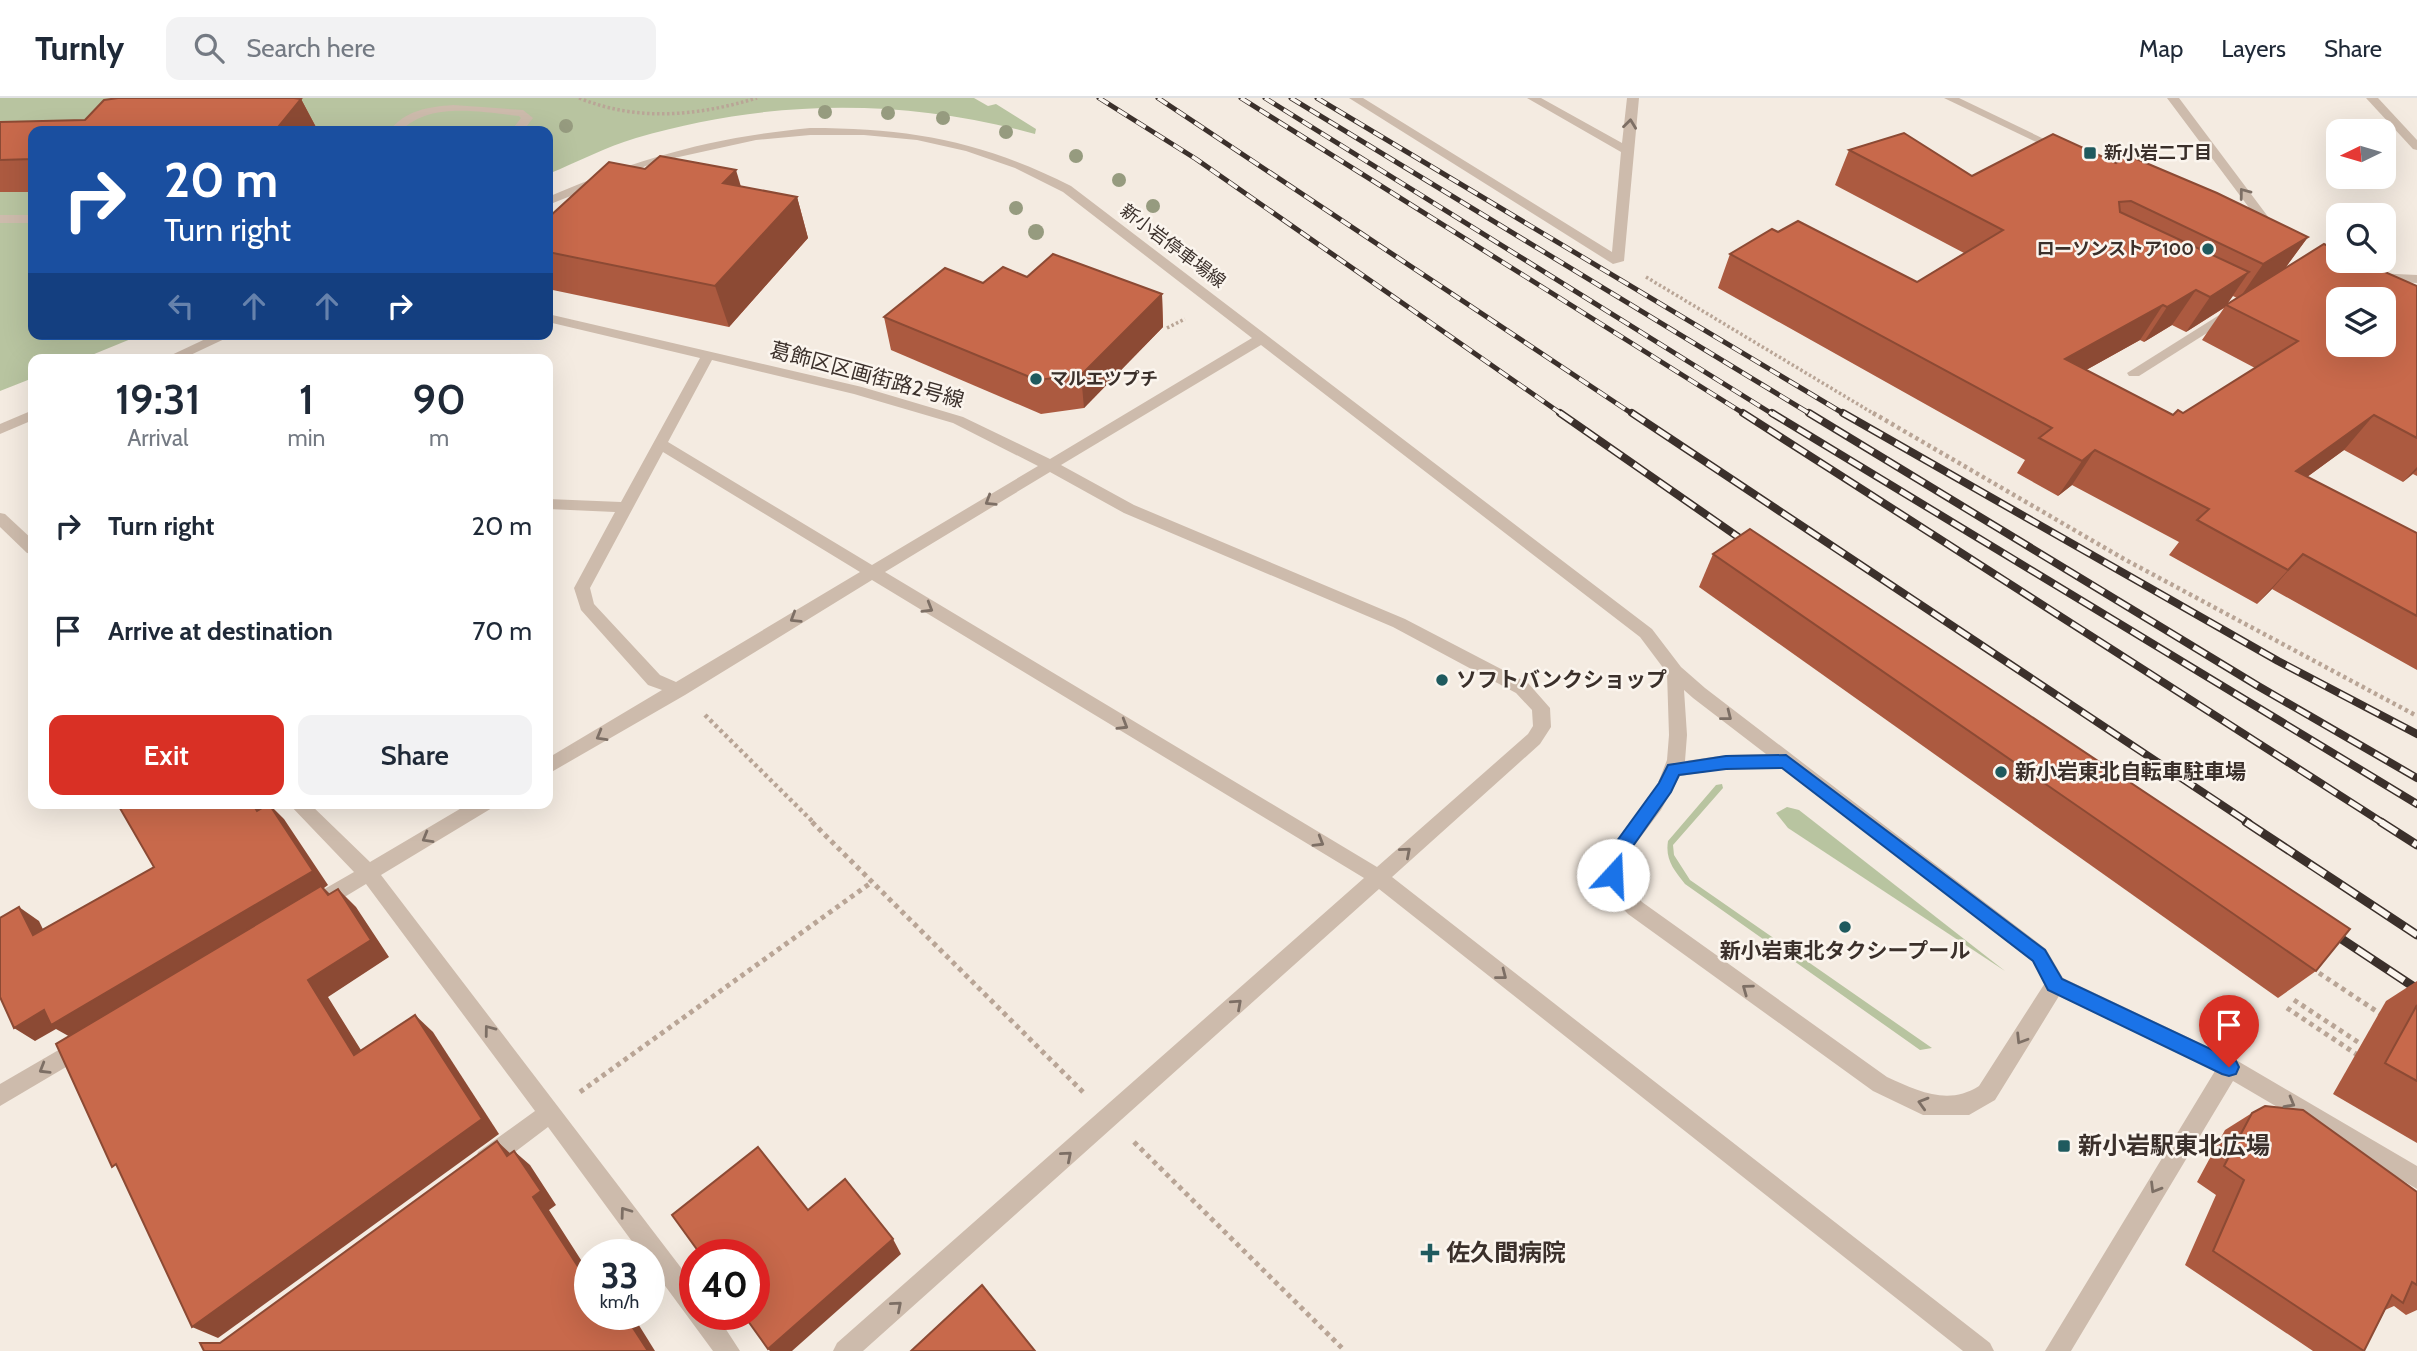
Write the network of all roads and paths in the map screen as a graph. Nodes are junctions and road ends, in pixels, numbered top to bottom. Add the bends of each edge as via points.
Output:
1 (579, 98) edge
2 (757, 98) edge
3 (1355, 98) edge
4 (1533, 98) edge
5 (1633, 98) edge
6 (1950, 98) edge
7 (2172, 98) edge
8 (2372, 98) edge
9 (400, 126) edge
10 (521, 126) edge
11 (2417, 147) edge
12 (1627, 151) junction
13 (2076, 157) edge
14 (553, 197) edge
15 (0, 219) edge
16 (28, 219) edge
17 (2274, 242) edge
18 (1618, 261) junction
19 (2355, 276) edge
20 (2417, 279) edge
21 (2238, 303) edge
22 (1189, 318) dead end
23 (553, 319) edge
24 (1167, 328) dead end
25 (1262, 338) junction
26 (214, 340) edge
27 (182, 354) edge
28 (708, 355) junction
29 (2134, 373) dead end
30 (28, 417) edge
31 (0, 429) edge
32 (658, 443) junction
33 (1049, 466) junction
34 (553, 504) edge
35 (624, 507) junction
36 (0, 518) edge
37 (28, 544) edge
38 (870, 572) junction
39 (1675, 672) junction
40 (679, 690) junction
41 (2417, 716) edge
42 (1786, 761) junction
43 (553, 764) edge
44 (1674, 769) junction
45 (303, 809) edge
46 (476, 809) edge
47 (368, 873) junction
48 (1378, 877) junction
49 (872, 882) junction
50 (309, 909) edge
51 (2319, 973) edge
52 (2054, 985) junction
53 (2294, 1000) dead end
54 (2287, 1008) dead end
55 (2391, 1021) dead end
56 (95, 1038) edge
57 (2367, 1049) dead end
58 (2361, 1058) dead end
59 (2229, 1067) junction
60 (0, 1096) edge
61 (551, 1112) junction
62 (1110, 1118) junction
63 (464, 1176) edge
64 (2417, 1178) edge
65 (679, 1284) edge
66 (713, 1330) edge
67 (728, 1351) edge
68 (845, 1351) edge
69 (1345, 1351) edge
70 (1982, 1351) edge
71 (2057, 1351) edge

1 - 2 path via 616,111 667,115 713,110
3 - 18 street
4 - 12 street
12 -> 5 street
6 - 13 street
17 -> 7 street via 2265,221
8 - 11 street
9 - 10 street via 422,110 442,108 523,113 527,118
12 - 18 street
14 - 25 street, 新小岩停車場線 via 652,160 765,136 877,132 938,141 1003,159 1067,189
15 - 16 street
18 - 41 path via 1978,478
19 - 20 street
21 - 29 street
22 - 24 path
23 - 28 street, 葛飾区区画街路2号線
25 - 33 street
25 - 39 street, 新小岩停車場線 via 1646,634
26 - 27 street
28 - 32 street
28 - 33 street, 葛飾区区画街路2号線 via 857,390 958,420
30 - 31 street
32 - 35 street
32 - 38 street
33 -> 38 street
48 -> 33 street, 葛飾区区画街路2号線 via 1534,739 1542,727 1541,708 1522,688 1399,623 1129,509
34 - 35 street
35 - 40 street via 582,587 587,606 654,680
36 - 37 street
38 -> 40 street
38 -> 48 street
39 -> 42 street, 新小岩停車場線
39 - 44 street
40 -> 43 street
40 - 49 path
42 - 44 street
42 - 52 street, 新小岩停車場線 via 2039,955
52 -> 44 street via 1987,1093 1969,1105 1923,1105 1880,1084 1646,916 1618,890 1612,861
45 - 47 street
46 -> 47 street
47 - 50 street
61 -> 47 street
62 -> 48 street
48 -> 70 street
49 - 61 path
49 - 62 path
51 - 55 path
52 - 59 street
53 - 57 path
54 - 58 path
56 -> 60 street
59 -> 64 street
59 -> 71 street
61 - 63 street
65 -> 61 street
68 -> 62 street
62 - 69 path
66 - 67 street

